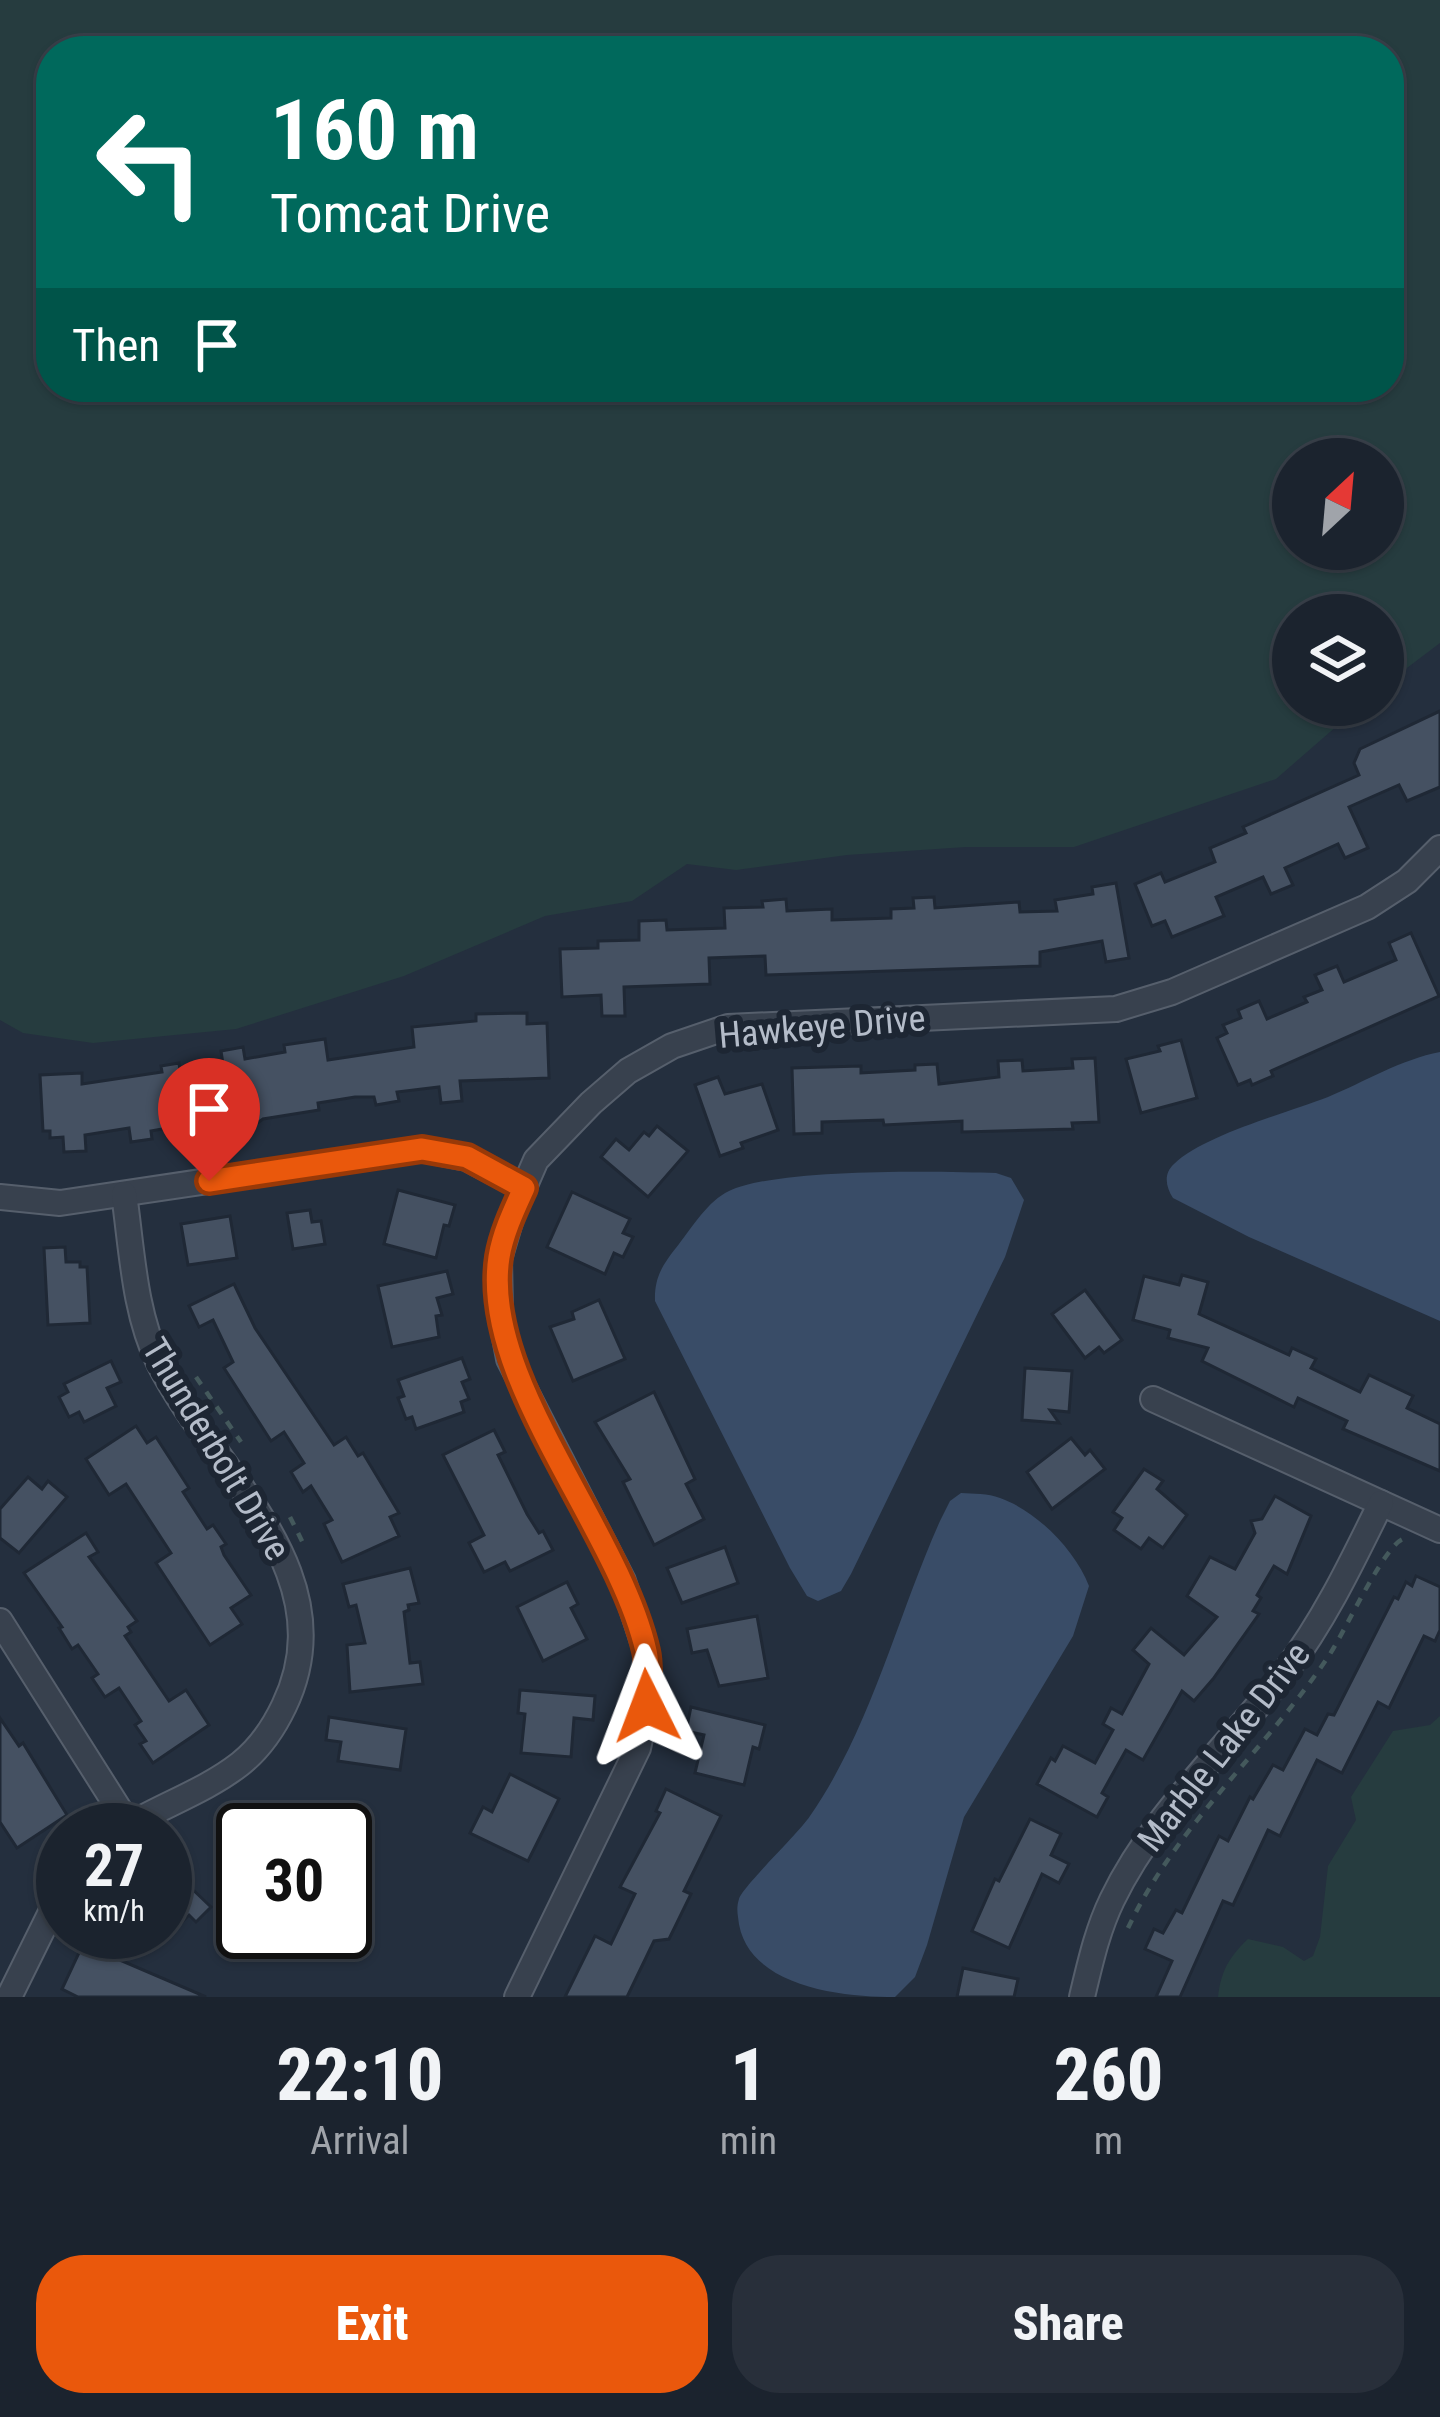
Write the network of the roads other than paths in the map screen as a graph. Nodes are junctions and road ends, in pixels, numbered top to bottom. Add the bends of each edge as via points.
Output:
1 (1440, 848) edge
2 (524, 1188) junction
3 (124, 1194) junction
4 (0, 1196) edge
5 (1153, 1399) dead end
6 (1382, 1503) junction
7 (1440, 1530) edge
8 (0, 1622) edge
9 (110, 1803) edge
10 (174, 1803) edge
11 (36, 1942) edge
12 (9, 1997) edge
13 (517, 1997) edge
14 (1082, 1997) edge

1 - 2 street, Hawkeye Drive via 1366,908 1116,1009 728,1027 672,1046 591,1103 536,1160
2 - 3 street via 467,1157 422,1149
2 - 13 street, Hawkeye Drive via 499,1259 509,1359 622,1581 647,1654 647,1706 638,1748
3 - 4 street via 59,1203
3 - 10 street, Thunderbolt Drive via 143,1324 160,1366 281,1550 301,1638 295,1683 273,1727 244,1761
5 - 6 street
6 - 7 street
6 - 14 street, Marble Lake Drive via 1326,1614 1126,1873
8 - 9 street
11 - 12 street

